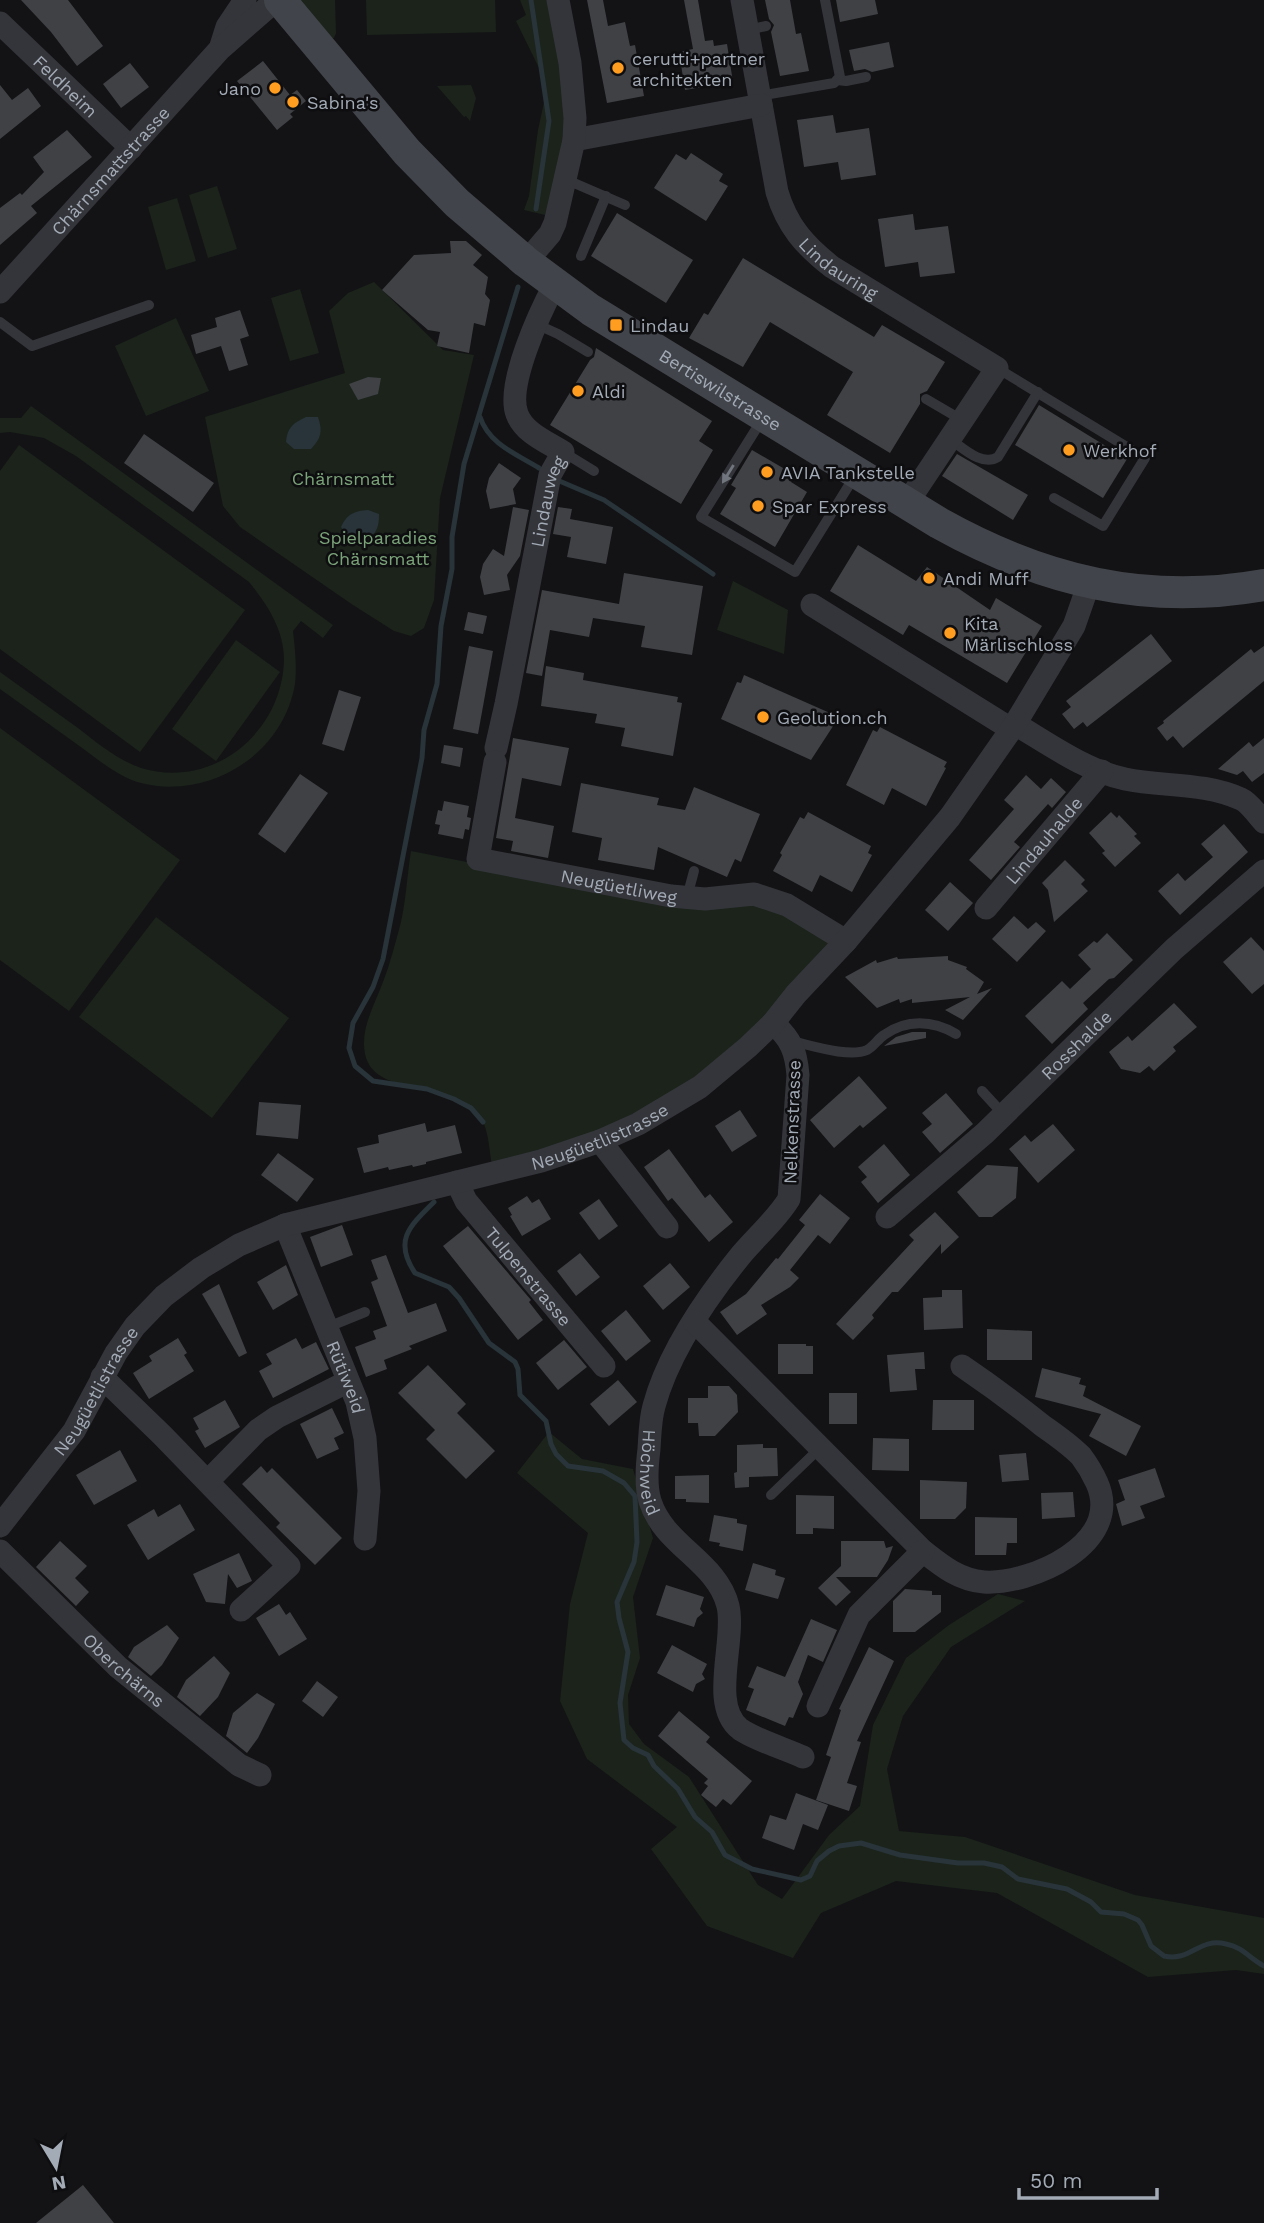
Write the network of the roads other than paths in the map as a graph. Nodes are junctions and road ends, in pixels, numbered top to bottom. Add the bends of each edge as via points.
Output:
1 (246, 0) edge
2 (278, 0) edge
3 (558, 0) edge
4 (742, 0) edge
5 (825, 0) edge
6 (0, 23) edge
7 (220, 50) junction
8 (866, 77) dead end
9 (837, 80) junction
10 (760, 101) junction
11 (575, 140) junction
12 (131, 148) junction
13 (566, 182) junction
14 (606, 196) junction
15 (625, 205) dead end
16 (581, 256) dead end
17 (526, 262) junction
18 (5, 276) edge
19 (555, 284) junction
20 (149, 305) dead end
21 (0, 322) edge
22 (536, 324) junction
23 (588, 352) dead end
24 (997, 368) junction
25 (1038, 392) junction
26 (926, 399) dead end
27 (764, 416) junction
28 (956, 430) junction
29 (563, 452) junction
30 (594, 471) dead end
31 (856, 473) junction
32 (1054, 498) dead end
33 (907, 503) junction
34 (1088, 583) junction
35 (1264, 585) edge
36 (811, 605) dead end
37 (1013, 727) junction
38 (495, 755) joint
39 (1102, 771) junction
40 (1264, 822) edge
41 (694, 871) dead end
42 (1264, 871) edge
43 (687, 897) junction
44 (986, 908) dead end
45 (846, 941) junction
46 (773, 1023) junction
47 (956, 1034) dead end
48 (791, 1041) junction
49 (982, 1091) dead end
50 (1004, 1115) junction
51 (600, 1141) junction
52 (457, 1182) junction
53 (887, 1217) dead end
54 (285, 1225) junction
55 (667, 1227) dead end
56 (365, 1312) dead end
57 (695, 1321) junction
58 (328, 1327) junction
59 (604, 1366) dead end
60 (962, 1366) dead end
61 (102, 1377) junction
62 (340, 1386) dead end
63 (820, 1448) junction
64 (208, 1481) junction
65 (771, 1495) dead end
66 (0, 1526) edge
67 (365, 1539) dead end
68 (0, 1551) edge
69 (923, 1551) junction
70 (241, 1610) dead end
71 (818, 1706) dead end
72 (803, 1757) dead end
73 (260, 1775) dead end

1 - 7 street, Chärnsmattstrasse via 227,27
2 - 7 street, Chärnsmattstrasse
2 - 17 main road, Bertiswilstrasse via 407,152 457,203
3 - 11 street via 575,104
4 - 10 street, Lindauring via 757,28
5 - 9 lane
6 - 12 street, Feldheim
7 - 12 street, Chärnsmattstrasse
8 - 9 lane
9 - 10 lane
10 - 11 street
10 - 24 street, Lindauring via 781,207 804,244 832,267
11 - 13 street
12 - 18 street, Chärnsmattstrasse
13 - 14 lane
13 - 17 street via 550,234
14 - 15 lane
14 - 16 lane
17 - 19 main road, Bertiswilstrasse
19 - 22 street, Lindauweg
19 - 27 main road, Bertiswilstrasse
20 - 21 lane via 33,346
22 - 23 lane
22 - 29 street, Lindauweg via 514,391 516,413 528,430
24 - 25 lane
24 - 28 street
25 - 28 lane via 998,457 981,460
25 - 32 lane via 1145,458 1103,527
26 - 28 lane
27 - 31 main road, Bertiswilstrasse
27 -> 31 lane via 701,517 795,572
28 - 33 street
29 - 30 lane
29 - 38 street, Lindauweg via 551,475
31 - 33 main road, Bertiswilstrasse
33 - 34 main road, Bertiswilstrasse via 997,552
34 - 35 main road, Bertiswilstrasse via 1169,593
34 - 37 street, Neugüetlistrasse via 1074,626
36 - 37 street
37 - 39 street
37 - 45 street, Neugüetlistrasse via 950,817
38 - 43 street, Neugüetliweg via 478,859
39 - 40 street via 1125,779 1186,784 1243,800
39 - 44 street, Lindauhalde
41 - 43 lane
42 - 50 street, Rosshalde via 1174,949
43 - 45 street, Neugüetliweg via 766,897
45 - 46 street, Neugüetlistrasse
46 - 48 street, Nelkenstrasse
46 - 51 street, Neugüetlistrasse via 701,1087
47 - 48 lane via 928,1022 906,1025 867,1050 850,1053
48 - 57 street, Nelkenstrasse via 798,1074 789,1199 742,1254
49 - 50 lane
50 - 53 street, Rosshalde
51 - 52 street, Neugüetlistrasse
51 - 55 street
52 - 54 street, Neugüetlistrasse
52 - 59 street, Tulpenstrasse via 466,1201
54 - 58 street, Rütiweid
54 - 61 street, Neugüetlistrasse via 239,1245 164,1296 135,1326
56 - 58 lane
57 - 63 street
57 - 72 street, Höchweid via 671,1362 653,1408 647,1469 650,1501 661,1525 710,1572 728,1605 731,1629 724,1700 729,1715 740,1729
58 - 67 street, Rütiweid via 357,1402 365,1438 369,1491
60 - 69 street via 1081,1457 1099,1486 1101,1515 1085,1544 1064,1560 1023,1576 983,1582 945,1569
61 - 64 street
61 - 66 street, Neugüetlistrasse via 74,1431
62 - 64 street via 258,1430
63 - 65 lane
63 - 69 street
64 - 70 street via 289,1566
68 - 73 street, Oberchärns via 118,1667 239,1765
69 - 71 street via 859,1615

